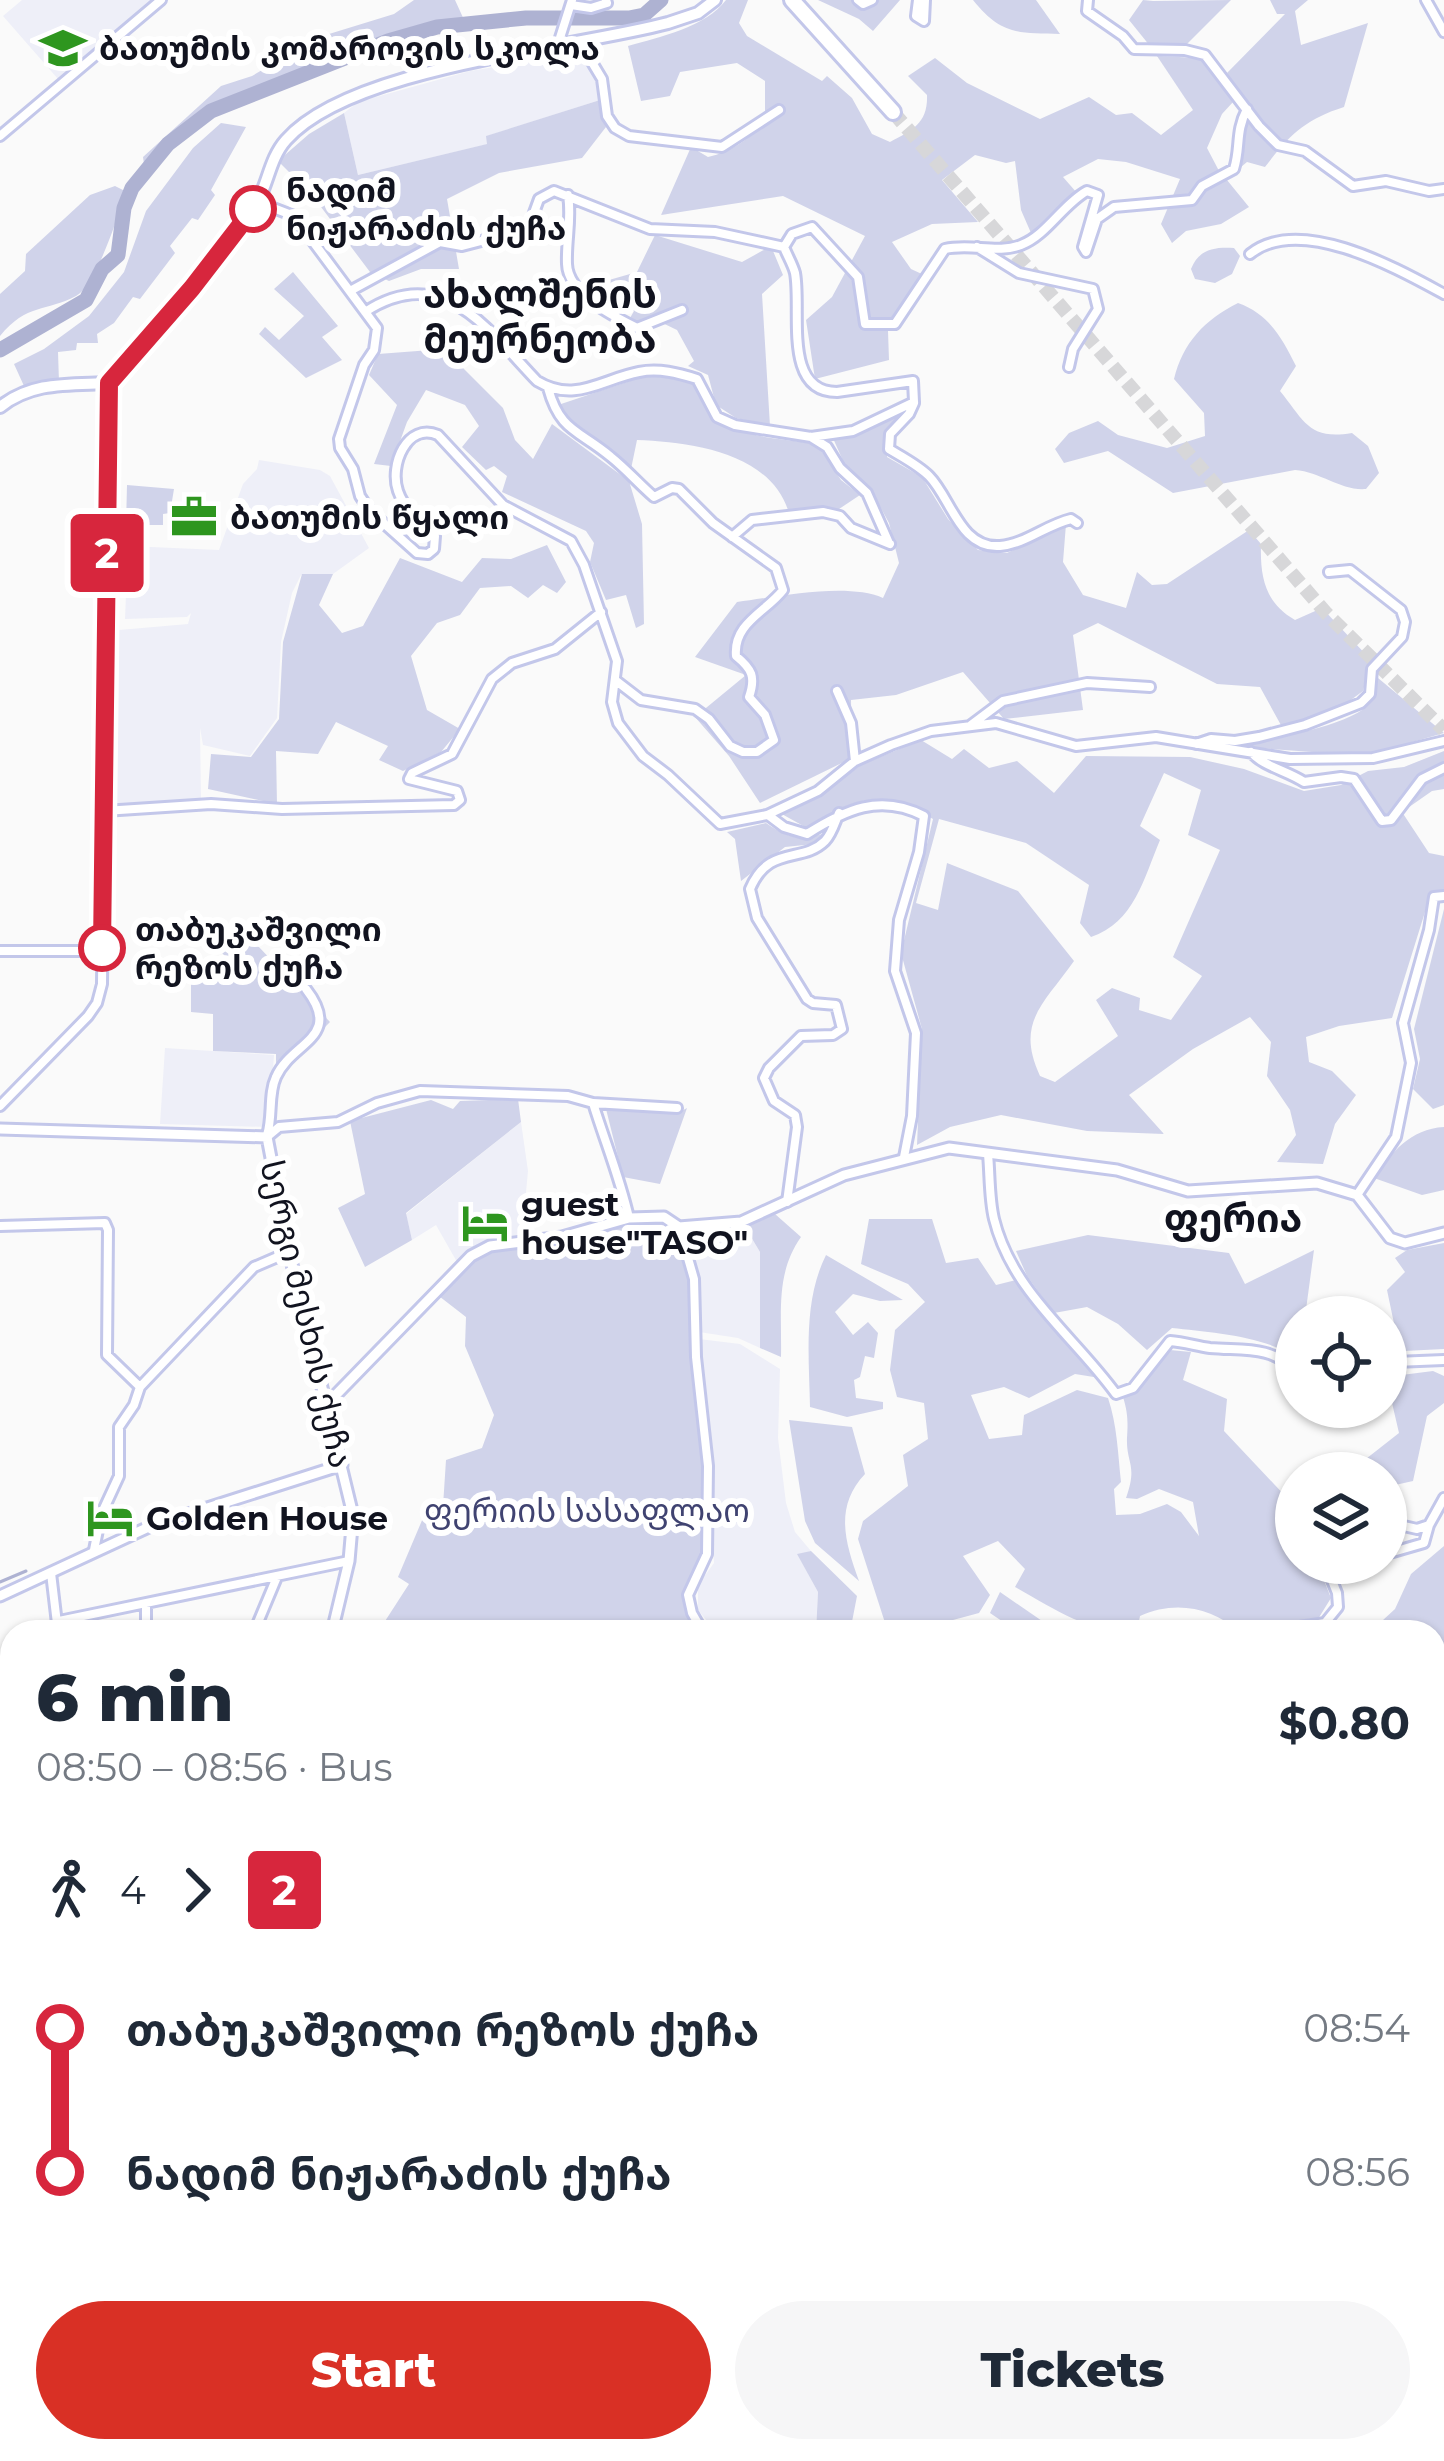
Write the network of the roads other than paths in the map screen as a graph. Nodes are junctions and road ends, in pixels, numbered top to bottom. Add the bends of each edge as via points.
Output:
1 (161, 0) edge
2 (606, 0) edge
3 (715, 0) edge
4 (792, 0) edge
5 (858, 0) edge
6 (872, 0) edge
7 (1088, 0) edge
8 (1426, 0) edge
9 (571, 5) edge
10 (1444, 32) edge
11 (588, 42) junction
12 (557, 48) junction
13 (1246, 109) junction
14 (779, 110) dead end
15 (893, 112) tunnel mouth
16 (0, 136) edge
17 (1444, 189) edge
18 (568, 195) junction
19 (258, 202) junction
20 (976, 246) junction
21 (784, 247) junction
22 (1250, 254) dead end
23 (350, 291) junction
24 (1444, 294) edge
25 (682, 310) dead end
26 (365, 312) junction
27 (1069, 367) dead end
28 (109, 383) junction
29 (548, 388) junction
30 (914, 402) junction
31 (0, 407) edge
32 (811, 437) junction
33 (1077, 523) dead end
34 (732, 537) junction
35 (1329, 572) dead end
36 (601, 612) junction
37 (615, 680) junction
38 (1150, 687) dead end
39 (837, 692) dead end
40 (970, 726) junction
41 (1444, 741) edge
42 (1195, 744) junction
43 (1250, 750) junction
44 (856, 761) junction
45 (1444, 768) edge
46 (104, 811) junction
47 (839, 813) junction
48 (767, 814) junction
49 (1444, 896) edge
50 (0, 951) edge
51 (102, 951) junction
52 (306, 989) dead end
53 (593, 1103) junction
54 (0, 1106) edge
55 (677, 1108) dead end
56 (0, 1129) edge
57 (267, 1137) junction
58 (988, 1154) junction
59 (904, 1157) junction
60 (1357, 1195) junction
61 (787, 1204) junction
62 (629, 1218) junction
63 (0, 1226) edge
64 (679, 1227) junction
65 (1444, 1233) edge
66 (289, 1252) junction
67 (1275, 1357) edge
68 (1444, 1360) edge
69 (1407, 1362) edge
70 (140, 1387) junction
71 (327, 1404) junction
72 (341, 1465) junction
73 (1444, 1498) edge
74 (1429, 1525) junction
75 (1407, 1527) edge
76 (1407, 1547) edge
77 (94, 1550) junction
78 (349, 1561) junction
79 (51, 1573) junction
80 (278, 1575) junction
81 (1331, 1584) edge
82 (0, 1596) edge
83 (146, 1605) junction
84 (57, 1620) edge
85 (83, 1620) edge
86 (146, 1620) edge
87 (259, 1620) edge
88 (335, 1620) edge
89 (696, 1620) edge
90 (1327, 1620) edge

1 - 16 street
2 - 9 street
3 - 11 main road via 668,23
4 - 15 highway
5 - 6 street
7 - 13 street via 1087,11 1134,49 1205,55
8 - 10 street
9 - 12 street
11 - 12 main road
11 - 14 street via 607,116 629,136 722,146
12 - 19 main road via 407,78 337,105 286,139
13 - 17 street via 1278,146 1305,151 1357,187 1386,181
13 - 20 street via 1234,170 1187,203 1114,207 1097,219 1086,252 1098,195 1087,191 1027,243
18 - 21 street via 650,229
18 - 23 street via 544,194 523,230 462,246 440,242
18 - 25 street via 572,283 637,328
19 - 23 street via 294,216
19 - 28 main road
20 - 21 street via 945,249 895,324 874,326 862,320 858,278 812,227 791,234
20 - 27 street via 1019,273 1094,289 1098,309
21 - 30 street via 795,273 799,356 811,385 837,392 913,381
22 - 24 street via 1288,239 1349,248
23 - 26 street
26 - 29 street via 396,297 457,302
26 - 36 street via 377,338 339,439 370,511 417,553 434,549 435,536 402,500 395,478 408,441 432,432 503,505 571,541
28 - 31 main road via 37,387
28 - 46 street
29 - 32 street via 590,391 639,372 672,370 697,379 717,417
29 - 34 street via 567,428 653,497 679,489
30 - 32 street via 853,431
30 - 33 street via 890,434 890,449 926,472 975,538 1002,546 1054,523
32 - 34 street via 867,493 890,544 823,512 752,520
34 - 37 street via 776,568 784,590 735,643 736,656 751,668 749,697 774,740 743,752 694,709 641,700
35 - 42 street via 1350,569 1401,610 1402,637 1372,668 1370,694 1305,725
36 - 37 street
36 - 46 street via 555,649 512,662 491,679 452,754 412,773 409,779 457,791 454,805
37 - 48 street via 618,722 643,756 720,824
38 - 40 street via 1087,683 1003,701
39 - 44 street
40 - 42 street via 996,723 1076,746 1156,737
40 - 44 street via 931,731
41 - 43 street via 1372,758 1290,759
42 - 43 street
43 - 45 street via 1304,782 1354,779 1382,821
44 - 48 street via 818,791
46 - 51 street
47 - 48 street via 807,834
47 - 59 street via 870,803 924,816 895,971 916,1033
47 - 61 street via 828,838 766,866 750,889 758,918 807,999 836,1005 841,1016 842,1029 801,1036 764,1078 774,1101 795,1115
49 - 60 street via 1434,897 1402,1023 1411,1063 1396,1137
50 - 51 street
51 - 54 street via 97,1004
52 - 57 street, სერგი მესხის ქუჩა via 319,1024 276,1077
53 - 55 street
53 - 57 street via 420,1091 338,1122 280,1127
53 - 62 street
56 - 57 street, სერგი მესხის ქუჩა
57 - 66 street, სერგი მესხის ქუჩა
58 - 59 street via 949,1148
58 - 60 street via 1118,1170 1188,1192 1317,1183
58 - 67 street via 994,1218 1012,1265 1116,1394 1133,1388 1170,1341 1248,1346
59 - 61 street
60 - 65 street via 1390,1238 1405,1243
61 - 64 street via 741,1222
62 - 64 street via 664,1217
62 - 71 street via 471,1256
63 - 70 street via 105,1223 107,1355
64 - 89 street via 694,1279 708,1466 707,1554 688,1595
66 - 70 street via 254,1267
66 - 71 street, სერგი მესხის ქუჩა
68 - 69 street
70 - 77 street via 119,1427 118,1476
71 - 72 street, სერგი მესხის ქუჩა
72 - 77 street
72 - 78 street, სერგი მესხის ქუჩა via 353,1515
73 - 74 street
74 - 75 street
74 - 76 street via 1424,1543
77 - 79 street
78 - 80 street
78 - 88 street, სერგი მესხის ქუჩა
79 - 82 street
79 - 84 street
80 - 83 street
80 - 87 street
81 - 90 street via 1338,1607
83 - 85 street
83 - 86 street

